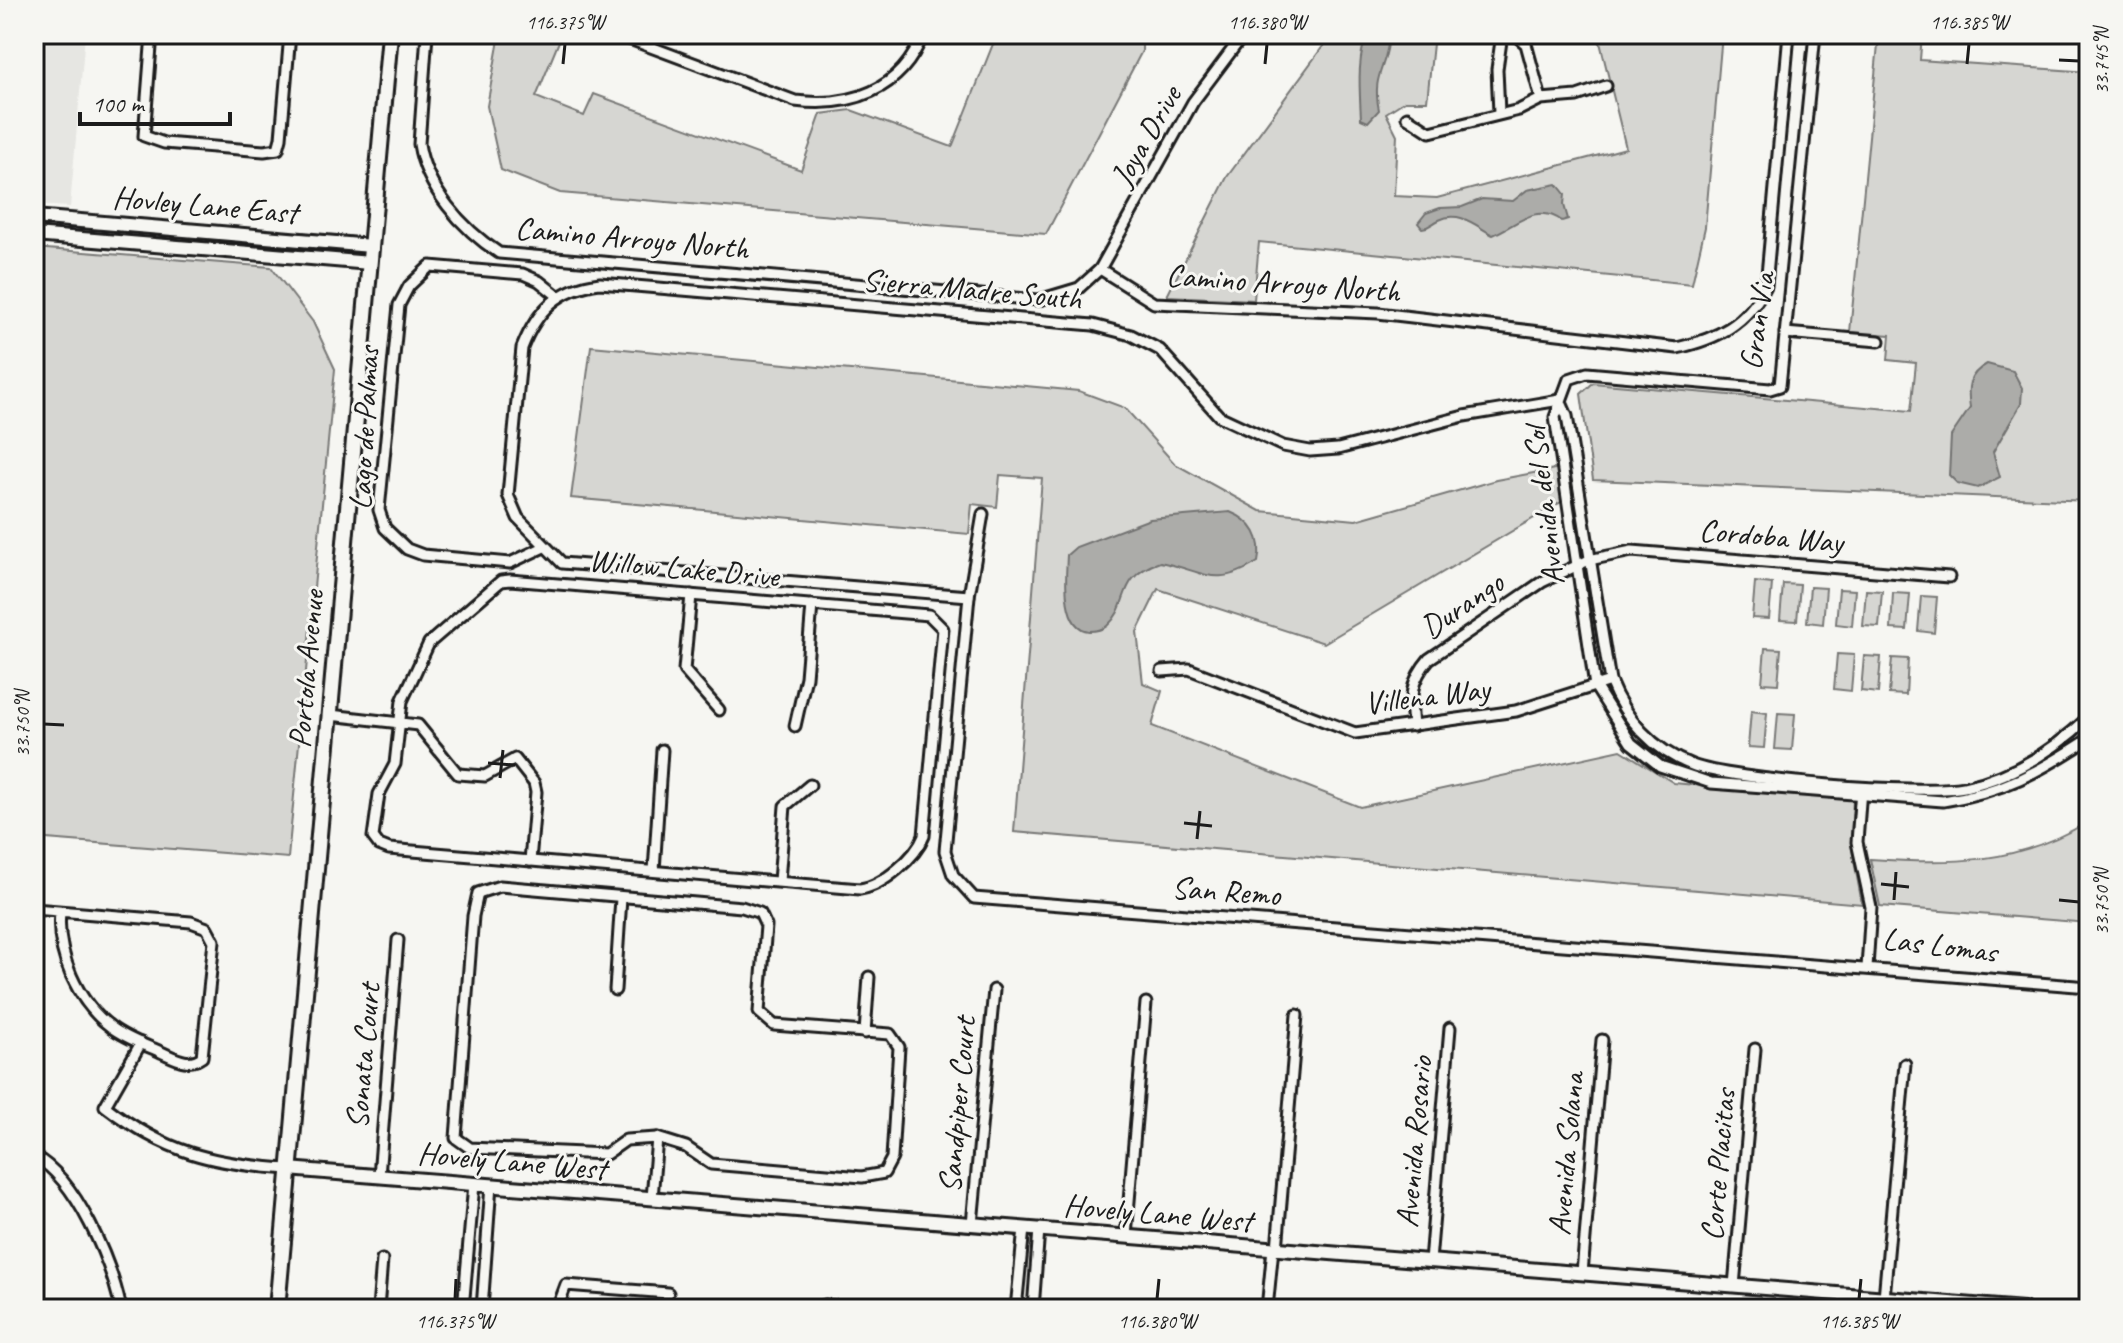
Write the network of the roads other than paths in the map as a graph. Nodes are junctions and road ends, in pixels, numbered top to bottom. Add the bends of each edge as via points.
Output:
1 (152, 34) edge
2 (290, 34) edge
3 (390, 34) edge
4 (427, 34) edge
5 (616, 34) edge
6 (923, 34) edge
7 (1225, 34) edge
8 (1244, 34) edge
9 (1502, 34) edge
10 (1514, 34) edge
11 (1789, 34) edge
12 (1815, 34) edge
13 (652, 39) edge
14 (1234, 46) junction
15 (1606, 86) dead end
16 (1541, 99) junction
17 (1499, 113) junction
18 (1407, 117) dead end
19 (34, 217) edge
20 (59, 219) junction
21 (34, 233) edge
22 (371, 246) junction
23 (370, 263) junction
24 (1100, 269) junction
25 (559, 297) junction
26 (1785, 333) junction
27 (1879, 341) dead end
28 (1560, 400) junction
29 (983, 514) dead end
30 (544, 547) junction
31 (1589, 560) junction
32 (1576, 565) junction
33 (1949, 577) dead end
34 (691, 595) junction
35 (969, 596) junction
36 (812, 605) junction
37 (1162, 671) dead end
38 (1610, 681) junction
39 (1595, 686) junction
40 (719, 710) dead end
41 (330, 715) junction
42 (2089, 717) edge
43 (399, 721) junction
44 (795, 726) dead end
45 (1413, 726) junction
46 (2089, 739) edge
47 (662, 750) dead end
48 (810, 785) dead end
49 (1861, 790) junction
50 (530, 861) junction
51 (654, 871) junction
52 (779, 881) junction
53 (621, 898) junction
54 (34, 909) edge
55 (60, 912) junction
56 (398, 940) dead end
57 (1867, 968) junction
58 (869, 977) dead end
59 (2089, 987) edge
60 (615, 990) dead end
61 (994, 990) dead end
62 (1146, 1003) dead end
63 (1297, 1015) dead end
64 (1450, 1028) dead end
65 (865, 1033) junction
66 (1602, 1040) dead end
67 (141, 1043) junction
68 (1755, 1049) dead end
69 (1905, 1064) dead end
70 (657, 1138) junction
71 (34, 1156) edge
72 (288, 1169) junction
73 (379, 1176) junction
74 (474, 1184) junction
75 (491, 1185) junction
76 (652, 1198) junction
77 (972, 1224) junction
78 (1024, 1228) junction
79 (1039, 1229) junction
80 (1126, 1236) junction
81 (1275, 1248) junction
82 (382, 1260) dead end
83 (1430, 1261) junction
84 (1582, 1273) junction
85 (465, 1280) junction
86 (484, 1281) junction
87 (1734, 1286) junction
88 (668, 1293) dead end
89 (1892, 1302) edge
90 (825, 1305) dead end
91 (121, 1309) edge
92 (277, 1309) edge
93 (378, 1309) edge
94 (463, 1309) edge
95 (482, 1309) edge
96 (557, 1309) edge
97 (858, 1309) edge
98 (1016, 1309) edge
99 (1033, 1309) edge
100 (1267, 1309) edge
101 (2024, 1309) edge

1 - 2 street via 144,136 238,150 278,149
3 - 22 main road, Portola Avenue
4 - 24 street, Camino Arroyo North via 422,161 463,225 499,253 1039,300 1079,288
5 - 13 street
6 - 13 street via 904,66 882,86 855,100 826,105 795,101
7 - 14 street
8 - 14 street, Joya Drive
9 - 17 street
10 - 16 street via 1526,44
11 - 24 street, Camino Arroyo North via 1766,286 1736,326 1711,340 1677,348 1378,313 1154,303
12 - 26 street, Gran Via
14 - 24 street, Joya Drive via 1193,102
15 - 16 street via 1577,96
16 - 17 street
17 - 18 street via 1430,132
19 - 20 street, Hovley Lane East
20 - 21 street via 55,229
20 - 22 street, Hovley Lane East
21 - 23 street, Hovley Lane East
22 - 23 main road, Portola Avenue
23 - 41 main road, Portola Avenue
25 - 28 street, Sierra Madre South via 576,286 600,283 1093,325 1160,350 1219,416 1283,446 1310,451
25 - 30 street, Sierra Madre South via 530,327 522,348 508,486 510,506
25 - 30 street, Lago de Palmas via 523,274 430,266 409,286 399,305 379,510 385,528 407,549 423,555 510,563
26 - 27 street
26 - 28 street, Gran Via via 1780,386 1770,389 1587,373 1569,379
28 - 31 street, Avenida del Sol via 1567,416
28 - 32 street, Avenida del Sol via 1555,417
29 - 35 street, San Remo
30 - 35 street via 562,563
31 - 32 street, Durango
31 - 33 street, Cordoba Way via 1632,551
31 - 38 street, Avenida del Sol
32 - 39 street, Avenida del Sol
32 - 45 street, Durango via 1429,659 1415,675 1410,697
34 - 36 street, Willow Lake Drive
34 - 40 street via 684,670
34 - 43 street, Willow Lake Drive via 501,581 429,643 402,701
35 - 57 street, San Remo via 945,851 953,875 974,898
36 - 44 street via 806,677
36 - 52 street, Willow Lake Drive via 929,615 943,629 924,836 920,847 869,887
37 - 45 street, Villena Way via 1189,669 1355,733
38 - 39 street, Villena Way
38 - 49 street, Avenida del Sol via 1620,706 1639,730 1694,766
39 - 45 street, Villena Way via 1516,711
39 - 49 street, Avenida del Sol via 1631,743 1660,766 1711,783
41 - 43 street
41 - 72 main road, Portola Avenue
42 - 49 street, Avenida del Sol via 2023,768 1962,787
43 - 50 street via 418,725 458,774 485,776 515,759 536,792
43 - 50 street, Willow Lake Drive via 395,764 379,794 373,837 379,845
46 - 49 street, Avenida del Sol via 2033,776 1975,796 1943,801
47 - 51 street
48 - 52 street via 785,806
49 - 57 street, Las Lomas via 1857,842 1871,907
50 - 51 street, Willow Lake Drive
51 - 52 street, Willow Lake Drive
53 - 60 street
53 - 65 street via 742,907 760,913 766,926 759,1012 774,1025
53 - 70 street via 500,886 478,893 456,1138 470,1148 574,1156 606,1154 626,1140
54 - 55 street
55 - 67 street via 59,943 87,1001 114,1030
55 - 67 street via 191,922 207,928 214,941 205,1050 196,1061 182,1062
56 - 73 street, Sonata Court
57 - 59 street, Las Lomas
58 - 65 street
61 - 77 street, Sandpiper Court
62 - 80 street
63 - 81 street
64 - 83 street, Avenida Rosario
65 - 70 street via 890,1034 899,1047 892,1158 884,1173 862,1177 711,1164 686,1147
66 - 84 street, Avenida Solana
67 - 72 street via 105,1106 171,1148 210,1161
68 - 87 street, Corte Placitas
69 - 89 street
70 - 76 street
71 - 91 street via 48,1163 84,1211
72 - 73 street, Hovely Lane West
72 - 92 main road, Portola Avenue
73 - 74 street, Hovely Lane West
74 - 75 street, Hovely Lane West
74 - 85 street
75 - 76 street, Hovely Lane West
75 - 86 street
76 - 77 street, Hovely Lane West
77 - 78 street, Hovely Lane West
78 - 79 street, Hovely Lane West
78 - 98 street
79 - 80 street, Hovely Lane West
79 - 99 street
80 - 81 street, Hovely Lane West
81 - 83 street, Hovely Lane West
81 - 100 street
82 - 93 street
83 - 84 street, Hovely Lane West
84 - 87 street, Hovely Lane West
85 - 86 street
85 - 94 street
86 - 95 street
87 - 89 street, Hovely Lane West
88 - 96 street via 566,1285
89 - 101 street, Hovely Lane West
90 - 97 street

